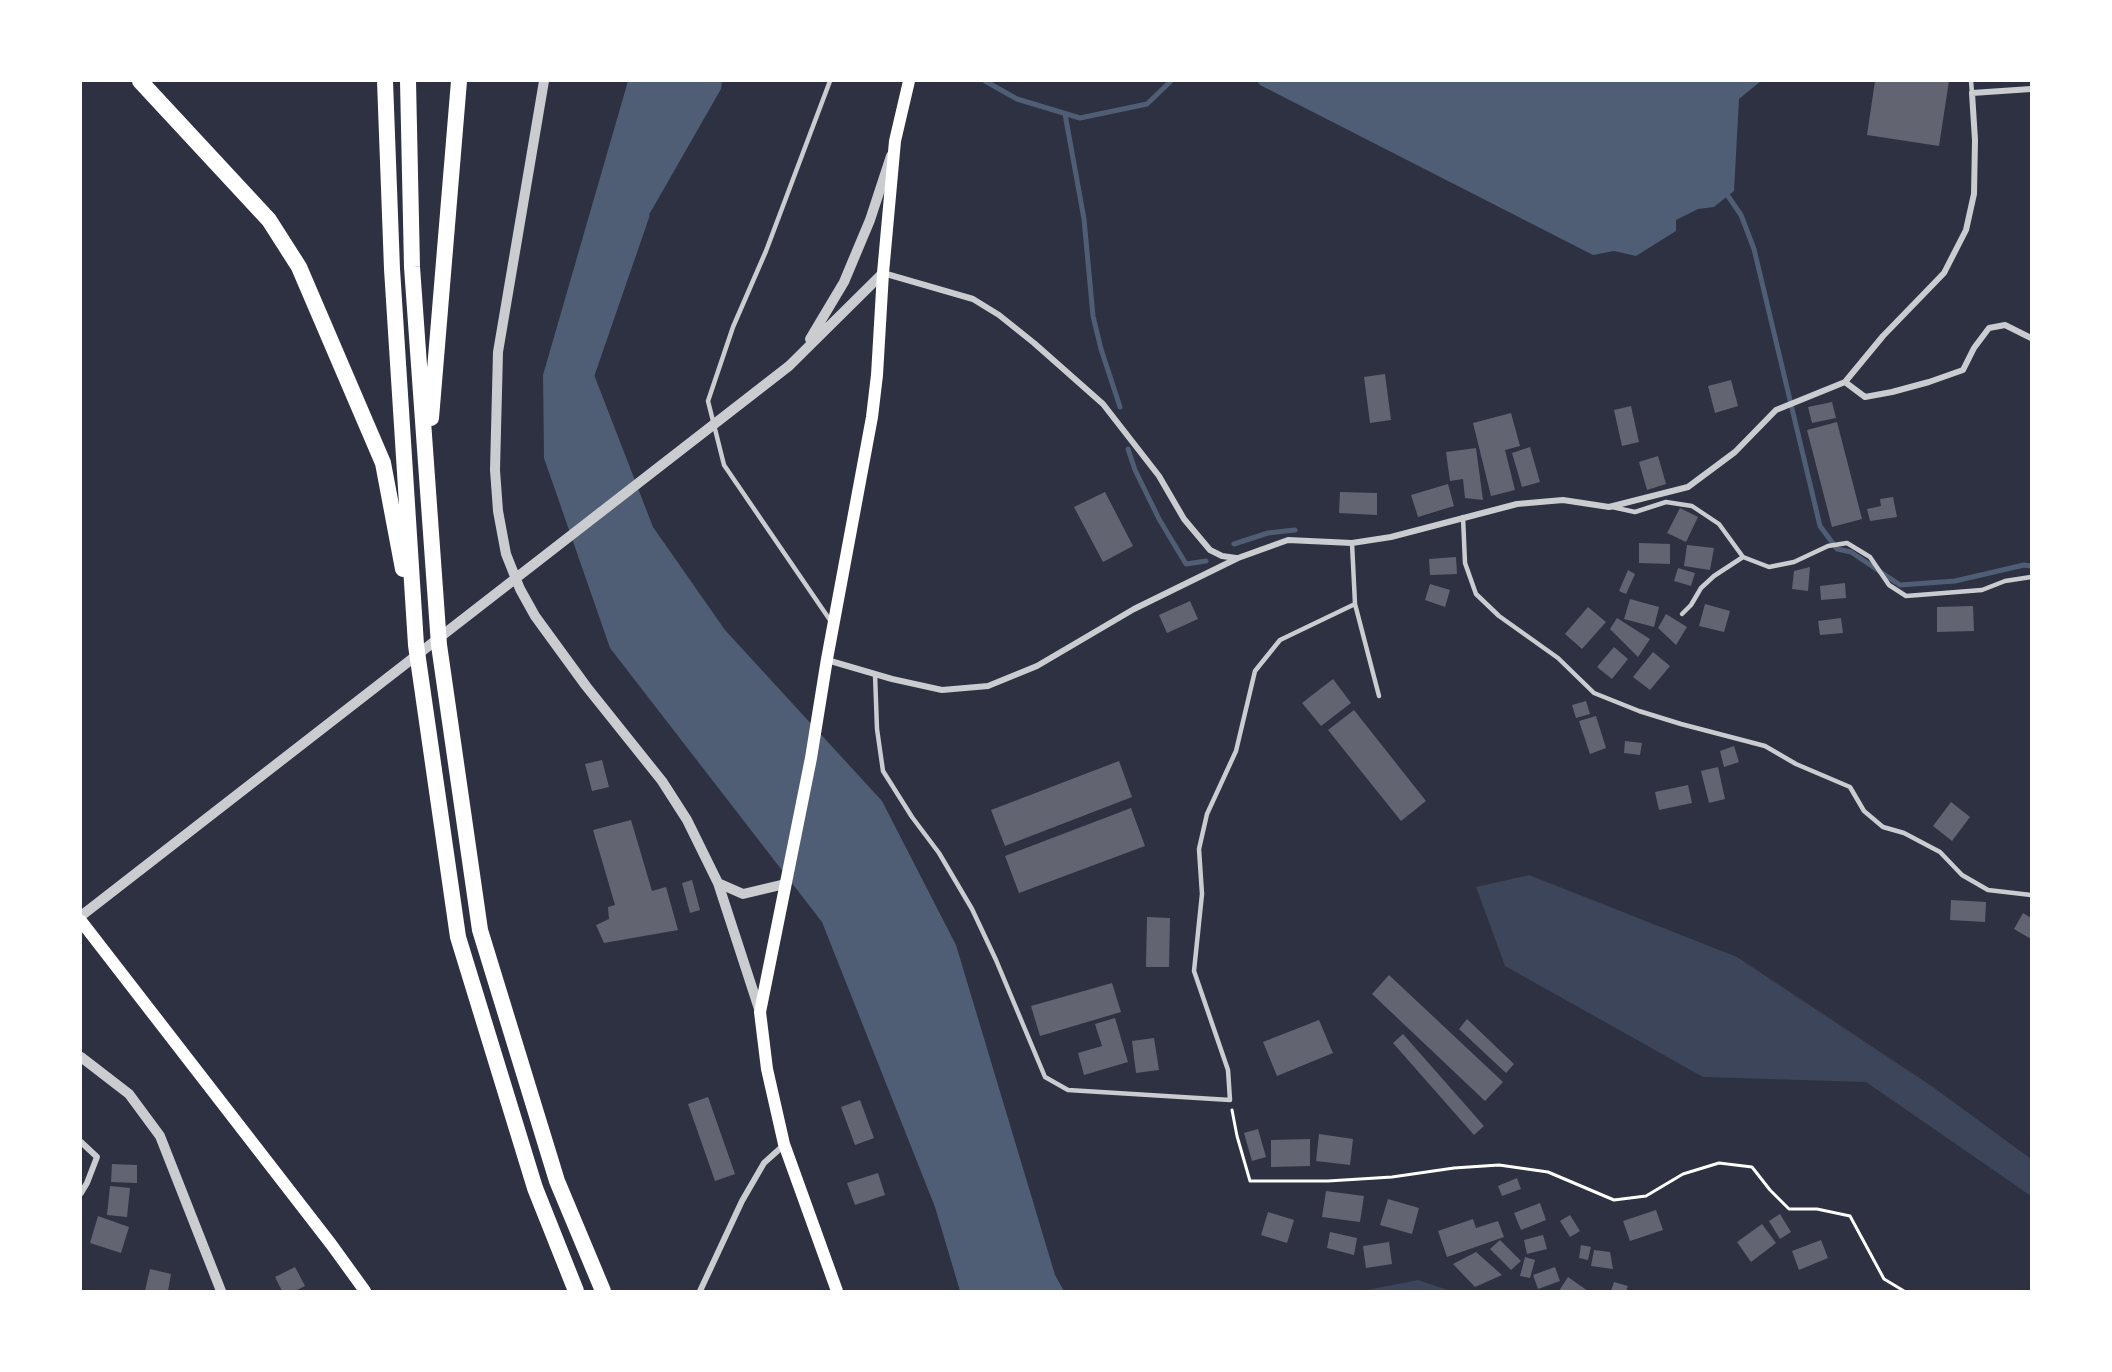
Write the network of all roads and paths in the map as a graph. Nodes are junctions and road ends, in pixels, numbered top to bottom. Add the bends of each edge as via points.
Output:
1 (140, 81) edge
2 (385, 81) edge
3 (408, 81) edge
4 (459, 81) edge
5 (544, 81) edge
6 (830, 81) edge
7 (909, 81) edge
8 (1971, 81) edge
9 (2031, 89) edge
10 (1972, 93) junction
11 (896, 141) junction
12 (883, 273) junction
13 (2031, 338) edge
14 (803, 352) junction
15 (1845, 382) junction
16 (426, 470) junction
17 (1609, 507) junction
18 (1462, 517) junction
19 (1352, 543) junction
20 (1743, 557) junction
21 (1238, 558) junction
22 (2031, 577) edge
23 (1355, 603) junction
24 (1682, 614) dead end
25 (833, 625) junction
26 (416, 645) junction
27 (827, 659) junction
28 (875, 674) junction
29 (1379, 696) dead end
30 (718, 883) junction
31 (785, 884) junction
32 (2031, 895) edge
33 (81, 916) edge
34 (81, 921) edge
35 (760, 1011) junction
36 (81, 1057) edge
37 (1230, 1100) junction
38 (81, 1142) edge
39 (784, 1144) junction
40 (81, 1193) edge
41 (220, 1291) edge
42 (364, 1291) edge
43 (576, 1291) edge
44 (603, 1291) edge
45 (700, 1291) edge
46 (837, 1291) edge
47 (1904, 1291) edge

1 - 26 highway via 270,220 299,267 383,463
2 - 26 highway via 392,269
3 - 16 highway via 412,267
4 - 16 highway
5 - 30 street via 498,352 495,470 506,554 535,616 662,781 687,820
6 - 25 lane via 733,327 708,401 724,465
7 - 11 main road
8 - 10 lane
9 - 10 street
10 - 15 street via 1974,194 1966,230 1944,273
11 - 12 main road
11 - 14 street via 844,282
12 - 14 street
12 - 21 street via 973,299 1034,343 1103,404 1210,550
12 - 25 main road via 872,417
13 - 15 street via 2005,326 1989,328 1963,370 1892,392 1865,397
14 - 33 street
15 - 17 street via 1776,411 1735,452 1688,488
16 - 44 highway via 439,645 480,930 557,1181
17 - 18 street via 1563,501 1517,504
17 - 20 lane via 1635,512 1666,502 1692,506 1719,524
18 - 19 street via 1391,537
18 - 32 lane via 1465,563 1476,594 1499,616 1558,658 1594,693 1639,711 1765,746 1850,787 1864,811 1883,827 1940,852 1962,875 1988,890
19 - 21 street via 1288,540
19 - 23 lane
20 - 22 lane via 1769,567 1847,543 1870,557 1889,585 1906,596 1982,591 2005,581
20 - 24 lane via 1701,588
21 - 28 street via 1134,609 1037,666 988,687 942,690
23 - 29 lane
23 - 37 lane via 1280,640 1255,670 1236,750 1207,814 1199,849 1202,894 1194,971 1228,1070
25 - 27 main road
26 - 43 highway via 458,937 535,1188
27 - 28 street
27 - 31 main road via 812,758
28 - 37 lane via 883,771 972,909 1045,1077 1068,1090
30 - 31 street via 743,894
30 - 35 street
31 - 35 main road
34 - 42 main road
35 - 39 main road via 767,1069
36 - 41 street via 129,1094 160,1136
37 - 47 path via 1250,1181 1328,1181 1499,1165 1548,1172 1614,1200 1646,1196 1683,1174 1719,1163 1752,1167 1789,1209 1817,1209 1850,1216 1884,1278
38 - 40 street via 97,1157
39 - 45 street via 764,1163
39 - 46 main road

